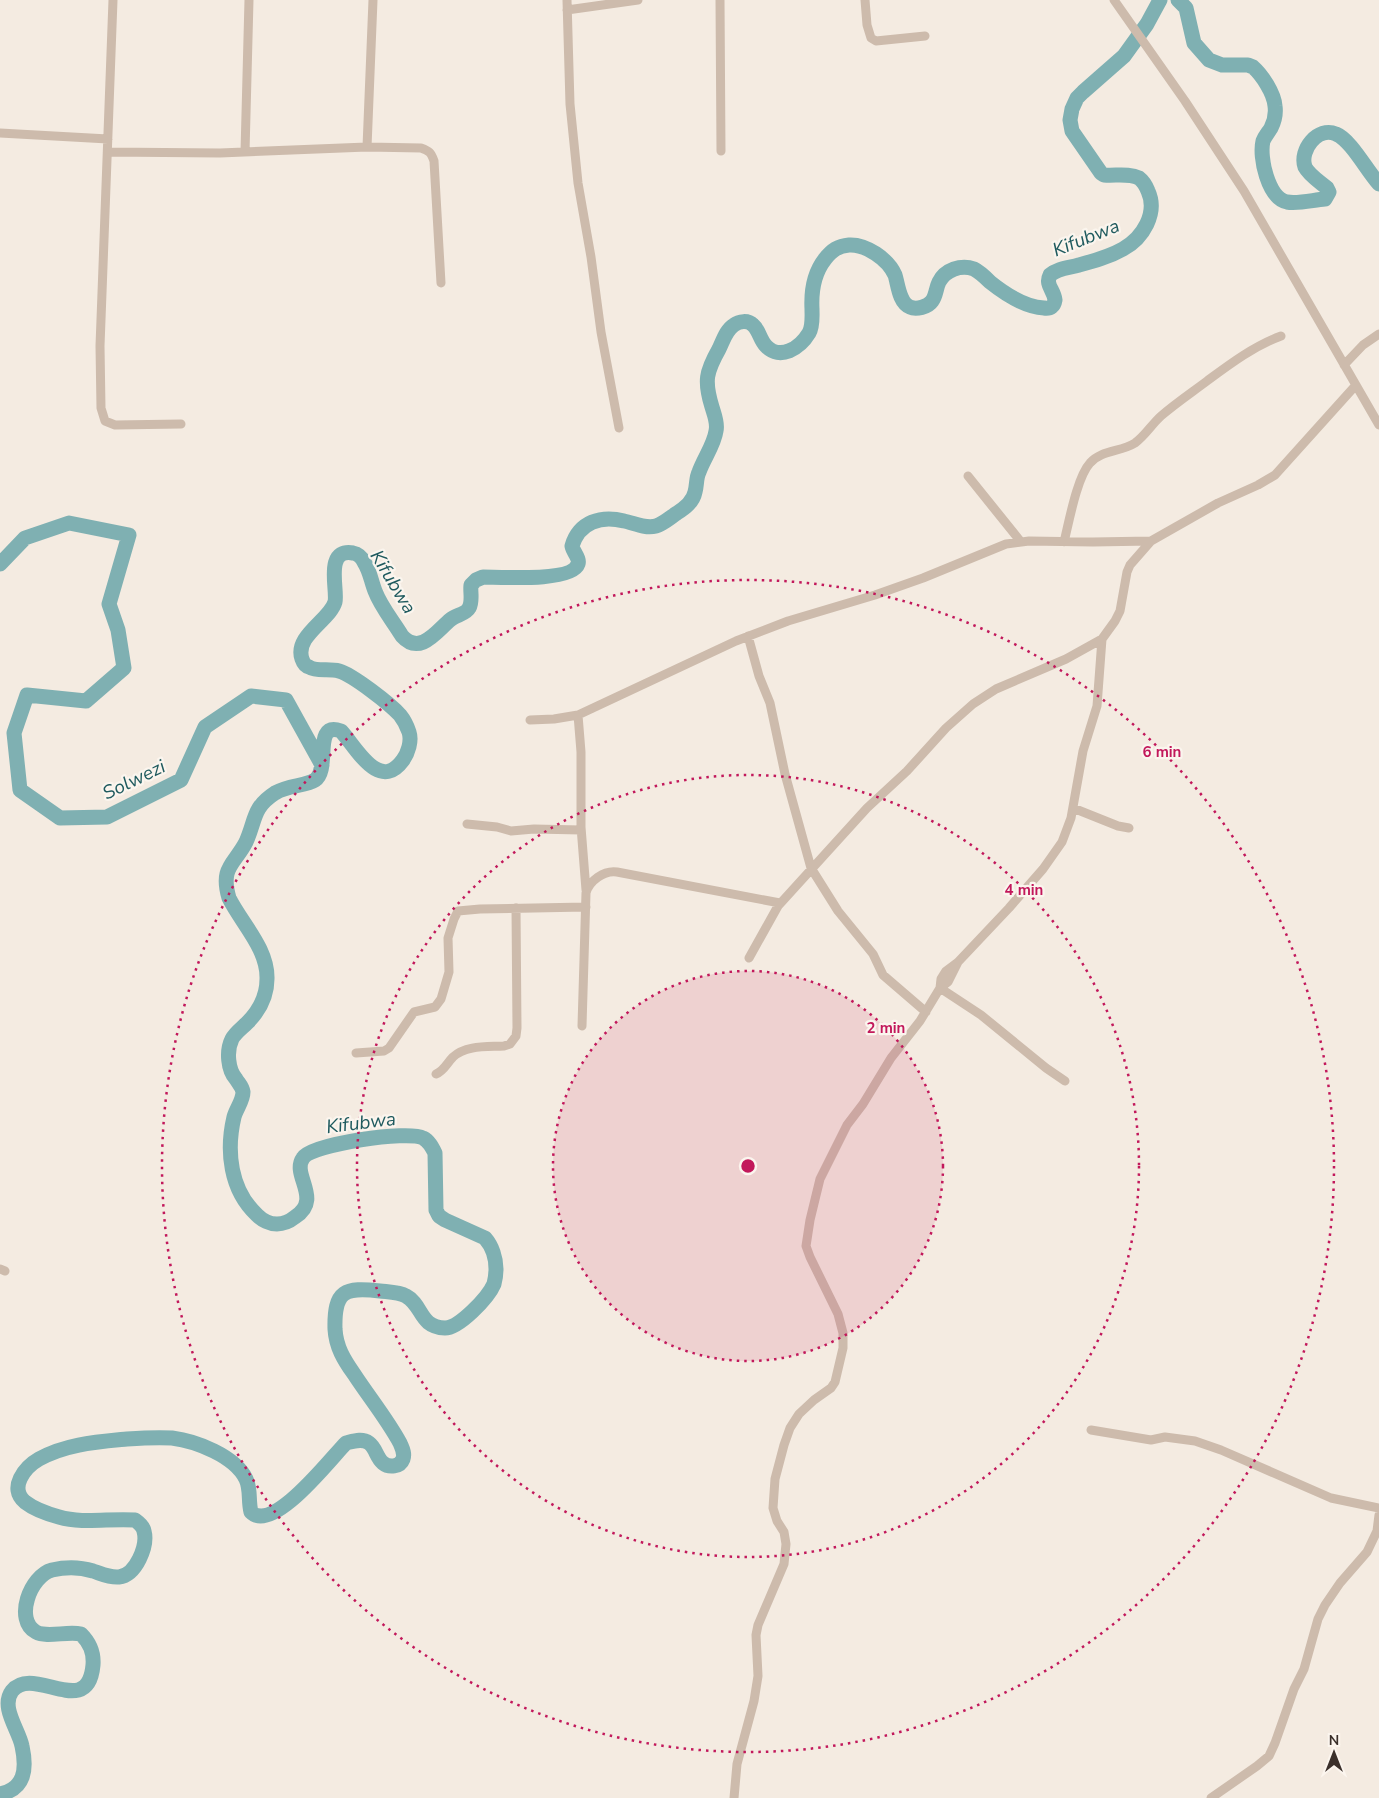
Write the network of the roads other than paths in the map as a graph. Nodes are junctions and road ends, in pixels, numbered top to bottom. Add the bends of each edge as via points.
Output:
1 (113, 0) edge
2 (249, 0) edge
3 (373, 0) edge
4 (568, 0) edge
5 (638, 0) edge
6 (720, 0) edge
7 (866, 0) edge
8 (1114, 0) edge
9 (567, 10) junction
10 (925, 36) dead end
11 (0, 133) edge
12 (108, 139) junction
13 (367, 147) junction
14 (721, 151) dead end
15 (108, 152) junction
16 (245, 152) junction
17 (441, 283) dead end
18 (1379, 334) edge
19 (1281, 336) dead end
20 (1344, 365) junction
21 (1356, 385) junction
22 (182, 424) dead end
23 (1379, 425) edge
24 (619, 428) dead end
25 (968, 476) dead end
26 (1151, 541) junction
27 (1021, 542) junction
28 (1064, 542) junction
29 (748, 636) junction
30 (1102, 639) junction
31 (578, 715) junction
32 (530, 720) dead end
33 (1073, 808) junction
34 (467, 824) dead end
35 (1129, 828) dead end
36 (581, 830) junction
37 (811, 868) junction
38 (586, 893) junction
39 (780, 904) junction
40 (586, 907) junction
41 (516, 908) junction
42 (749, 958) dead end
43 (940, 988) junction
44 (926, 1012) junction
45 (582, 1026) dead end
46 (356, 1053) dead end
47 (436, 1074) dead end
48 (1065, 1081) dead end
49 (1092, 1430) dead end
50 (1379, 1508) edge
51 (1379, 1515) edge
52 (734, 1798) edge
53 (1210, 1798) edge

1 - 12 street
2 - 16 street
3 - 13 street
4 - 9 street
5 - 9 street
6 - 14 street
7 - 10 street via 871,38 876,41
8 - 20 street via 1244,191
9 - 24 street via 570,104 578,183
11 - 12 street
12 - 15 street
13 - 16 street
13 - 17 street via 421,148 432,153
15 - 16 street
15 - 22 street via 100,346 101,408 105,421 115,425
18 - 20 street
19 - 28 street via 1233,362 1173,406 1136,443 1096,457 1088,464
20 - 21 street
21 - 23 street
21 - 26 street via 1275,475
25 - 27 street
26 - 28 street
26 - 30 street via 1130,565 1120,611
27 - 28 street
27 - 29 street via 996,547 875,596
29 - 31 street
29 - 37 street via 758,676 770,703 785,774
30 - 33 street via 1098,700 1083,751
30 - 37 street via 1066,659 996,689 973,704 866,808
31 - 32 street
31 - 36 street
33 - 35 street
33 - 43 street via 1057,851 1025,891 958,962 948,982
34 - 36 street via 510,831
36 - 38 street
37 - 39 street
37 - 44 street via 838,911 873,954 883,974
38 - 39 street via 590,883 612,871
38 - 40 street
39 - 42 street
40 - 41 street
40 - 45 street
41 - 46 street via 458,912 448,946 448,981 439,1004 414,1012 384,1051
41 - 47 street via 516,1036 504,1046 465,1049
43 - 44 street
43 - 48 street via 982,1015
44 - 52 street via 847,1125 820,1179 806,1246 838,1314 844,1343 836,1382 799,1414 790,1428 775,1479 773,1508 784,1532 784,1564 758,1625 758,1676 737,1764
49 - 50 street via 1151,1440 1165,1437 1196,1441 1331,1498
51 - 53 street via 1367,1552 1340,1583 1318,1619 1304,1669 1269,1756

